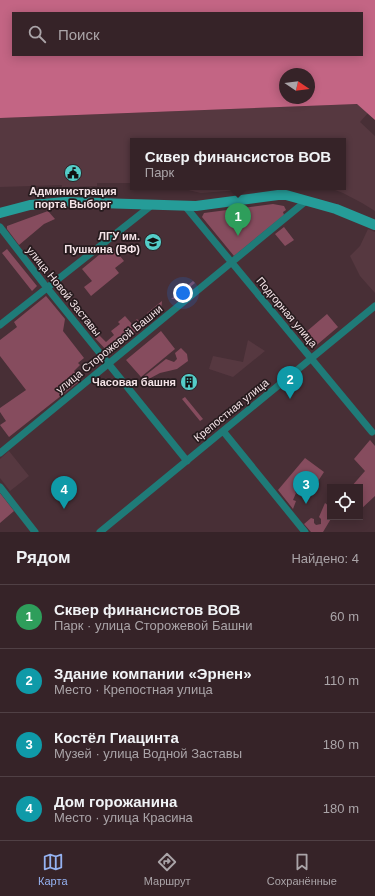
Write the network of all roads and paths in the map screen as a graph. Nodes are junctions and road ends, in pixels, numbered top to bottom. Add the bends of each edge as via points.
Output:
1 (306, 201) junction
2 (152, 205) junction
3 (185, 206) junction
4 (0, 213) edge
5 (375, 225) edge
6 (0, 228) edge
7 (232, 262) junction
8 (47, 288) junction
9 (375, 306) edge
10 (0, 325) edge
11 (311, 358) junction
12 (109, 363) junction
13 (223, 431) junction
14 (372, 432) dead end
15 (0, 453) edge
16 (185, 459) junction
17 (0, 487) edge
18 (103, 531) edge
19 (35, 532) edge
20 (305, 532) edge

1 - 3 street via 278,195
1 - 5 street via 336,209
1 - 7 street, улица Сторожевой Башни
2 - 3 street
2 - 4 street via 66,202
2 - 8 street
3 - 7 street, Подгорная улица
6 - 8 street, улица Новой Заставы
7 - 11 street, Подгорная улица
7 - 12 street, улица Сторожевой Башни
8 - 10 street
8 - 12 street, улица Новой Заставы
9 - 11 street, Крепостная улица
11 - 13 street, Крепостная улица
11 - 14 street, Подгорная улица
12 - 15 street, улица Сторожевой Башни
12 - 16 street, улица Новой Заставы
13 - 16 street, Крепостная улица
13 - 20 street
16 - 18 street, Крепостная улица
17 - 19 street

